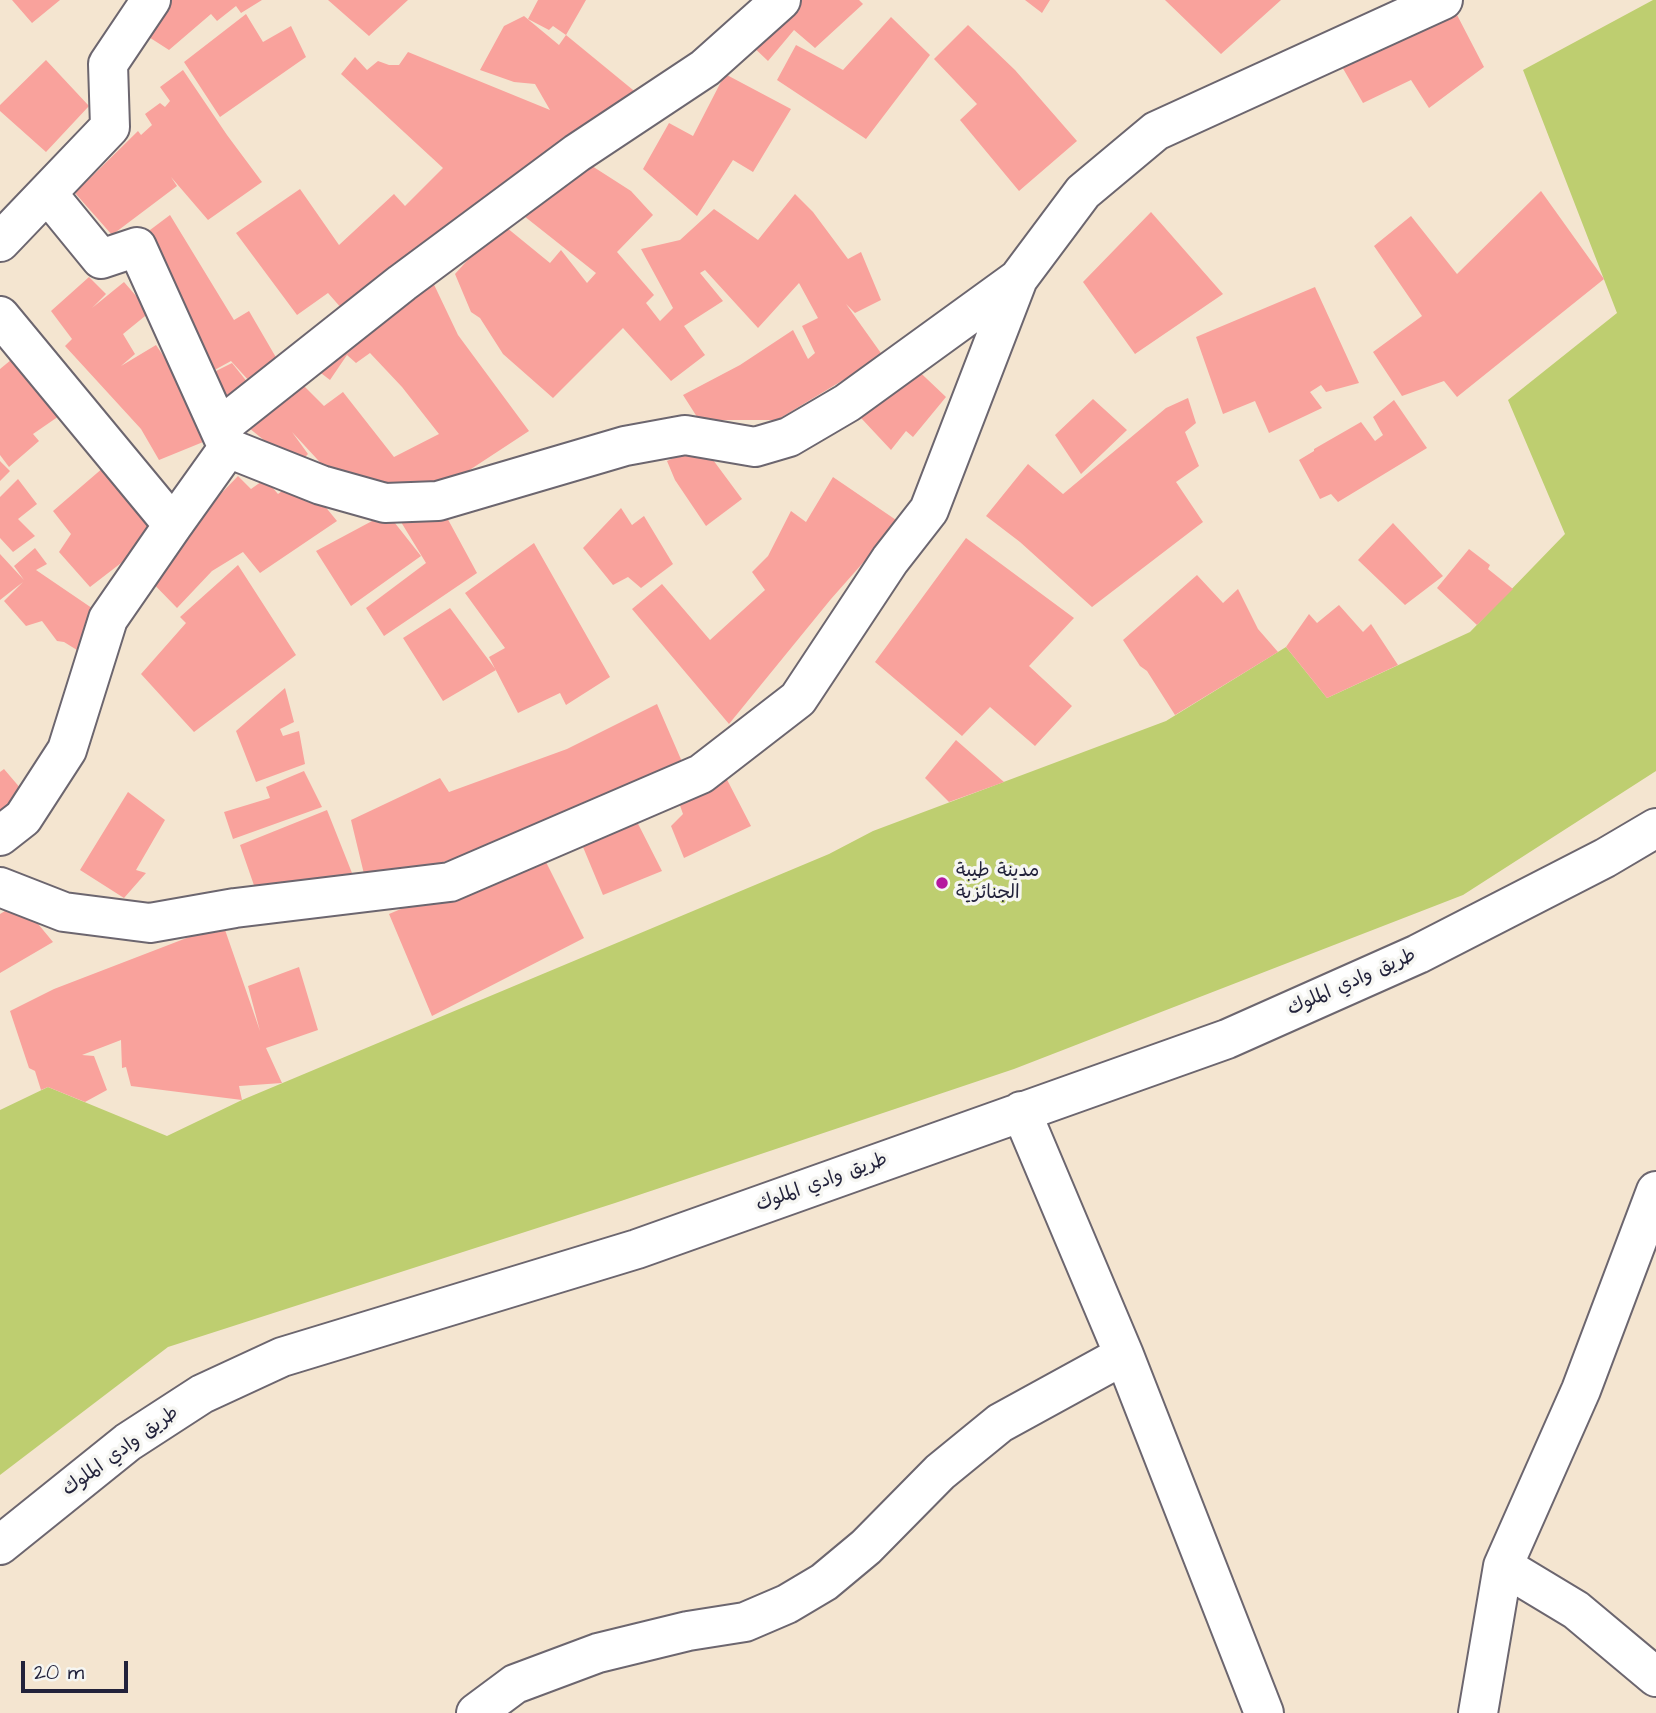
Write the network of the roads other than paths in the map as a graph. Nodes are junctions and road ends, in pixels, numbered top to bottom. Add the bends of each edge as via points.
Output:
1 (151, 0) edge
2 (781, 0) edge
3 (1443, 0) edge
4 (47, 193) junction
5 (0, 242) edge
6 (1018, 279) junction
7 (0, 316) edge
8 (224, 438) junction
9 (173, 525) junction
10 (1656, 828) edge
11 (0, 836) edge
12 (0, 887) edge
13 (1021, 1111) junction
14 (1656, 1191) edge
15 (1124, 1355) junction
16 (0, 1545) edge
17 (1503, 1566) junction
18 (1656, 1677) edge
19 (476, 1713) edge
20 (1264, 1713) edge
21 (1478, 1713) edge

1 - 4 street via 108,64 110,127
2 - 8 street via 705,68 566,161 402,283
3 - 6 street via 1156,131 1083,192
4 - 5 street
4 - 8 street via 101,260 138,247
6 - 8 street via 847,404 789,437 755,447 685,435 625,446 438,501 384,503 321,485
6 - 12 street via 929,510 890,560 798,699 701,774 450,882 150,923 64,912
7 - 9 street
8 - 9 street
9 - 11 street via 108,619 67,750 23,818
10 - 13 street, طريق وادي الملوك via 1419,954 1227,1039
13 - 15 street
13 - 16 street, طريق وادي الملوك via 637,1249 282,1357 202,1394 128,1442
14 - 17 street via 1581,1390
15 - 19 street via 999,1423 940,1472 866,1547 824,1582 787,1604 745,1622 598,1653 515,1684
15 - 20 street
17 - 18 street via 1576,1610
17 - 21 street

